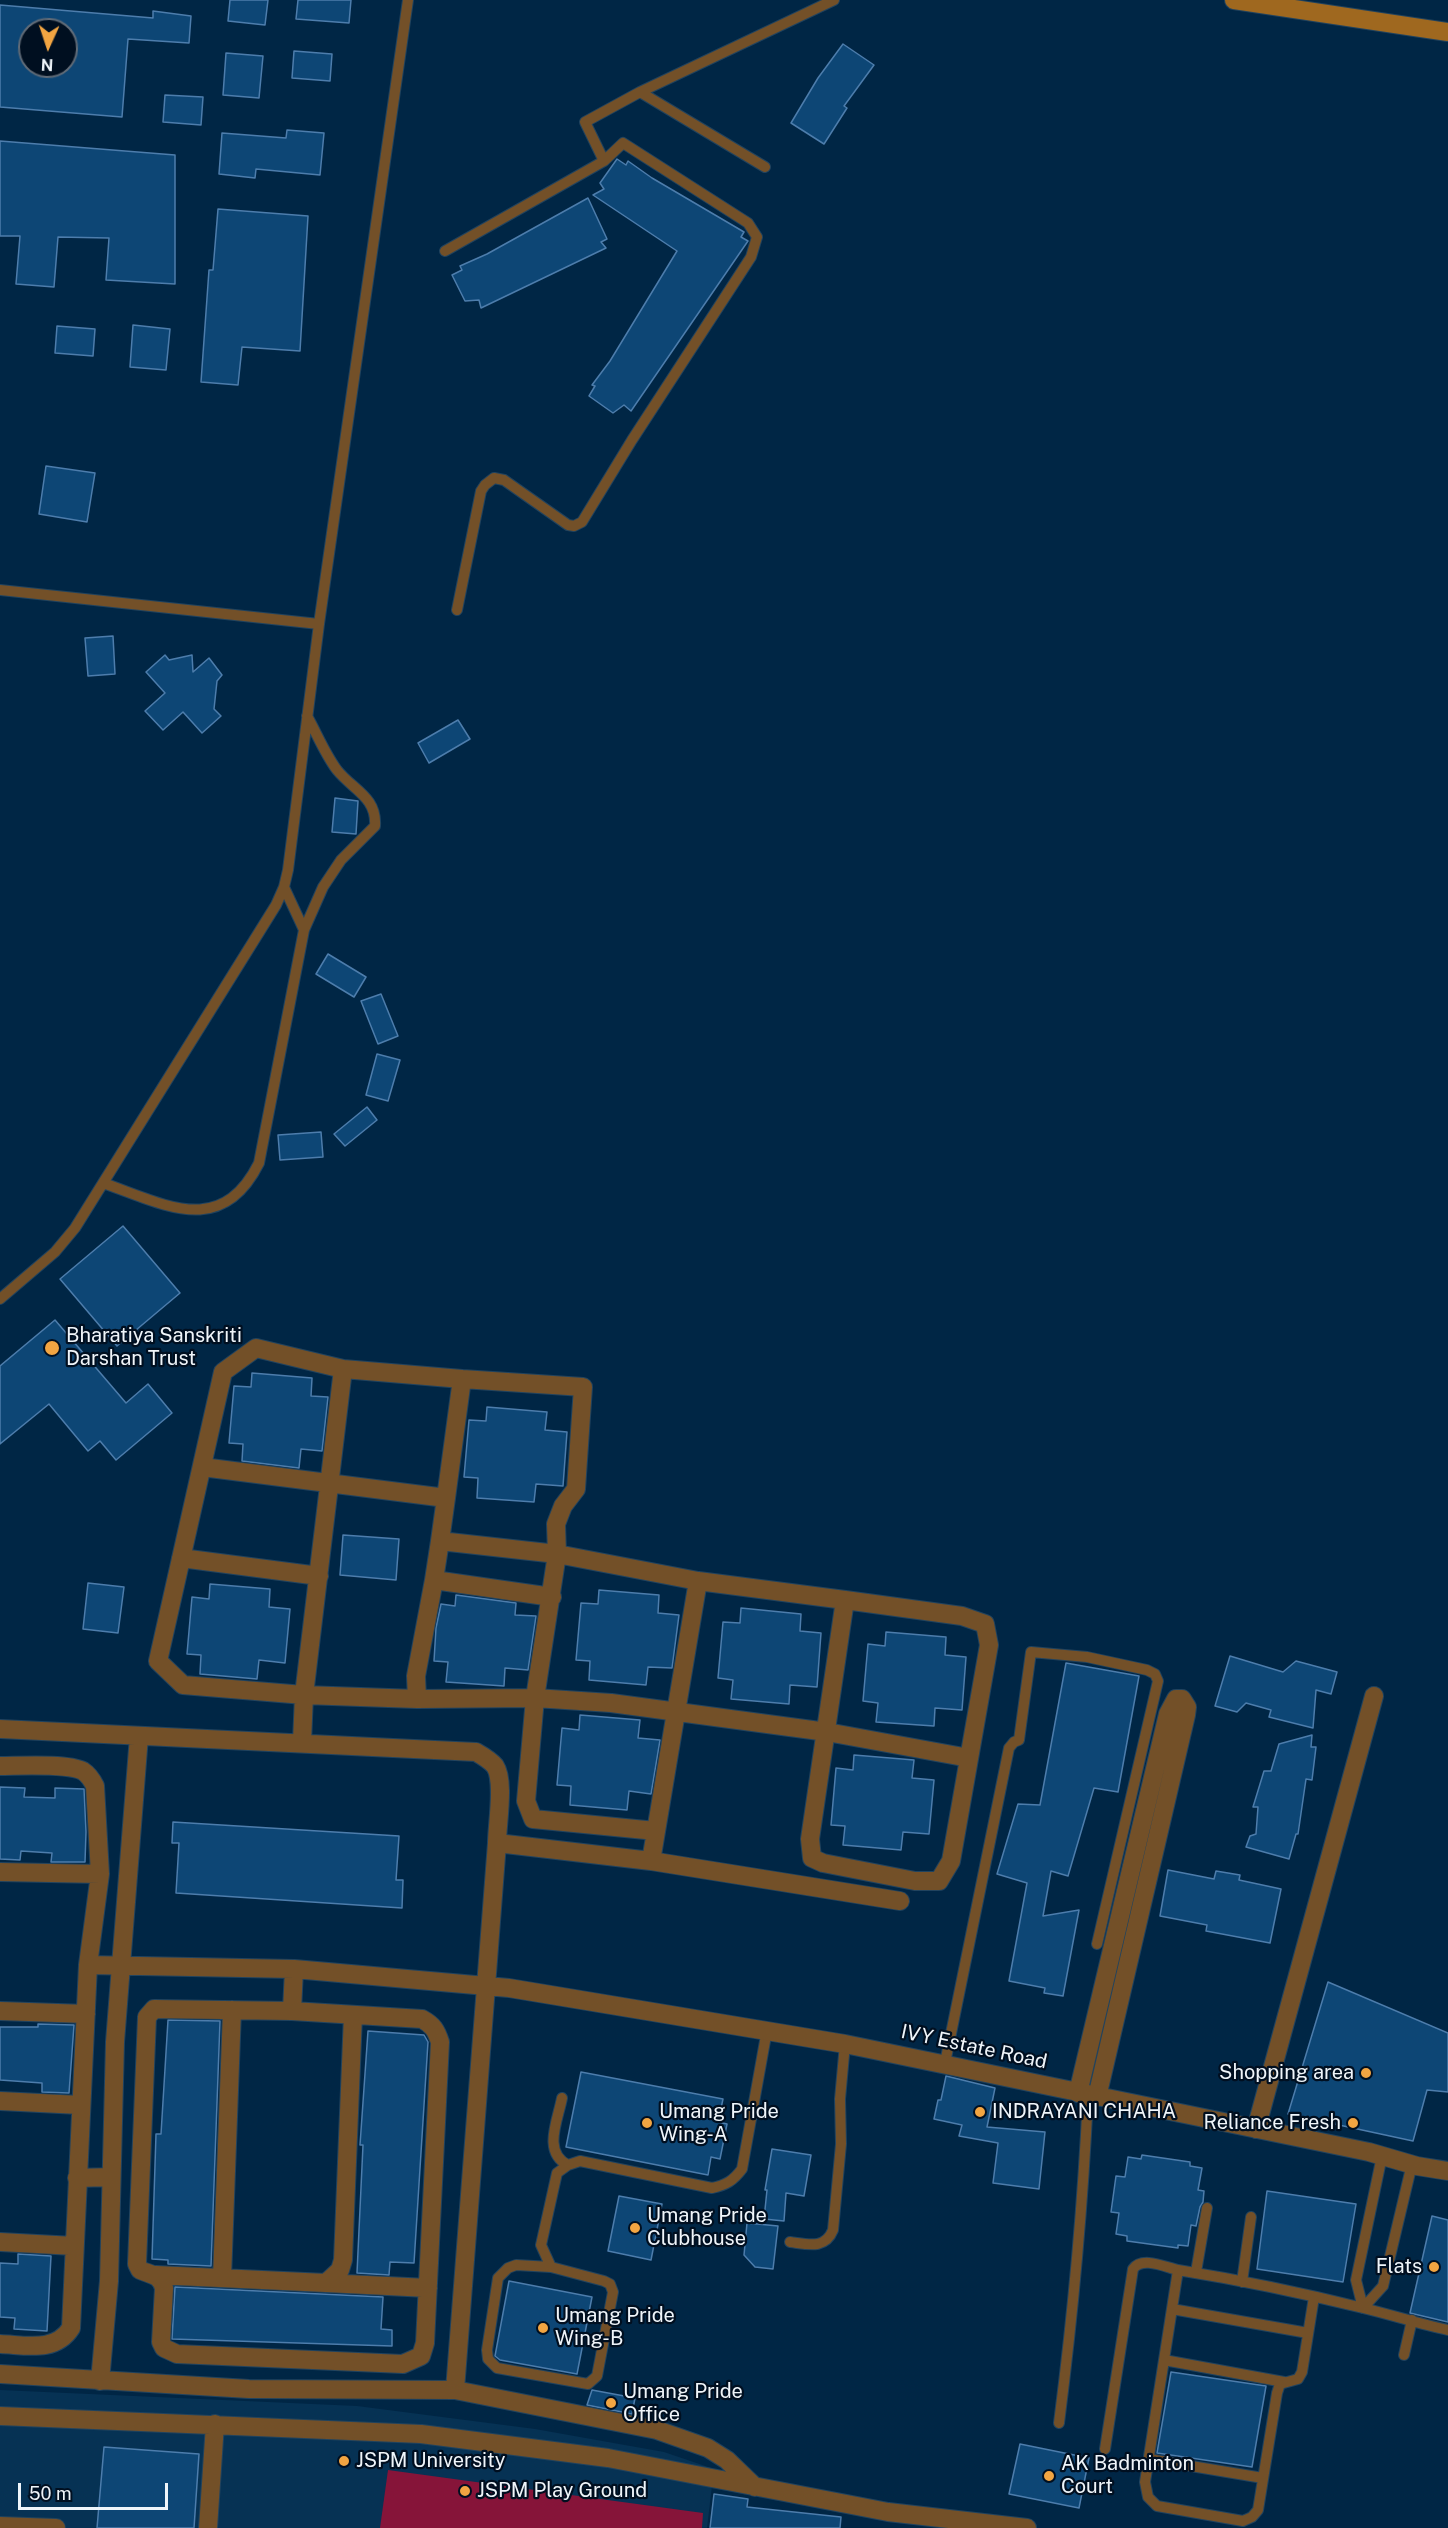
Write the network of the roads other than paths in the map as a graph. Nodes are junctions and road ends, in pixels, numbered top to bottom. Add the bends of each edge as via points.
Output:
1 (408, 0) edge
2 (834, 0) edge
3 (1234, 0) edge
4 (1448, 32) edge
5 (640, 92) junction
6 (604, 161) junction
7 (765, 167) dead end
8 (445, 251) dead end
9 (0, 590) edge
10 (457, 610) dead end
11 (319, 624) junction
12 (307, 716) junction
13 (284, 887) junction
14 (303, 930) junction
15 (103, 1184) junction
16 (0, 1299) edge
17 (343, 1369) junction
18 (462, 1379) junction
19 (202, 1467) junction
20 (330, 1483) junction
21 (446, 1498) junction
22 (440, 1541) junction
23 (557, 1554) junction
24 (181, 1558) junction
25 (319, 1576) junction
26 (434, 1580) junction
27 (698, 1581) junction
28 (552, 1597) junction
29 (846, 1600) junction
30 (304, 1695) junction
31 (1374, 1696) dead end
32 (535, 1698) junction
33 (417, 1700) junction
34 (676, 1710) junction
35 (0, 1729) edge
36 (827, 1732) junction
37 (139, 1736) junction
38 (302, 1742) junction
39 (969, 1758) junction
40 (0, 1766) edge
41 (656, 1831) junction
42 (496, 1843) junction
43 (651, 1861) junction
44 (0, 1872) edge
45 (100, 1874) junction
46 (1118, 1889) junction
47 (1144, 1894) junction
48 (900, 1901) dead end
49 (1097, 1944) dead end
50 (88, 1965) junction
51 (120, 1965) junction
52 (294, 1969) junction
53 (486, 1985) junction
54 (232, 2010) junction
55 (0, 2011) edge
56 (292, 2011) junction
57 (86, 2014) junction
58 (353, 2015) junction
59 (767, 2030) junction
60 (845, 2044) junction
61 (945, 2063) junction
62 (1088, 2095) junction
63 (562, 2098) dead end
64 (0, 2101) edge
65 (81, 2105) junction
66 (1256, 2129) junction
67 (1382, 2156) junction
68 (568, 2164) junction
69 (1412, 2164) junction
70 (1448, 2171) edge
71 (111, 2177) junction
72 (77, 2178) junction
73 (1207, 2208) dead end
74 (1251, 2217) dead end
75 (0, 2242) edge
76 (790, 2242) dead end
77 (74, 2246) junction
78 (550, 2267) junction
79 (1178, 2270) junction
80 (1196, 2272) junction
81 (156, 2275) junction
82 (222, 2278) junction
83 (1242, 2282) junction
84 (326, 2283) junction
85 (428, 2288) junction
86 (1314, 2297) junction
87 (1363, 2308) junction
88 (1172, 2309) junction
89 (1412, 2320) junction
90 (1448, 2330) edge
91 (1308, 2333) junction
92 (0, 2344) edge
93 (1404, 2355) dead end
94 (1164, 2360) junction
95 (0, 2374) edge
96 (100, 2381) junction
97 (1284, 2382) junction
98 (455, 2390) junction
99 (0, 2416) edge
100 (1059, 2423) dead end
101 (215, 2424) junction
102 (1105, 2449) dead end
103 (1149, 2458) junction
104 (1263, 2478) junction
105 (755, 2487) junction
106 (886, 2520) edge
107 (0, 2526) edge
108 (56, 2528) edge
109 (208, 2528) edge
110 (1027, 2528) edge

1 - 11 lane
2 - 5 lane
3 - 4 main road
5 - 6 lane via 585,122
5 - 7 lane
6 - 8 lane
6 - 10 lane via 623,143 748,223 757,237 756,247 582,522 568,525 504,480 494,478 485,485
9 - 11 lane
11 - 12 lane
12 - 13 lane
12 - 14 lane via 339,772 366,797 376,815 375,826 341,860 323,887
13 - 14 lane
13 - 15 lane
14 - 15 lane via 259,1163 239,1194 203,1211 181,1210
15 - 16 lane via 55,1252
17 - 18 street
17 - 19 street via 256,1348 223,1372
17 - 20 street
18 - 21 street
18 - 23 street via 583,1387 576,1490 563,1506 556,1524
19 - 20 street
19 - 24 street
20 - 21 street
20 - 25 street
21 - 22 street
22 - 23 street
22 - 26 street
23 - 27 street
23 - 28 street
24 - 25 street
24 - 30 street via 158,1661 183,1685
25 - 30 street
26 - 28 street
26 - 33 street via 416,1676
27 - 29 street
27 - 34 street
28 - 32 street
29 - 36 street
29 - 39 street via 962,1616 985,1624 989,1646
30 - 33 street
30 - 38 street
31 - 66 street
32 - 33 street
32 - 34 street
32 - 41 street via 526,1801 533,1819
34 - 36 street
34 - 41 street
35 - 37 street
36 - 39 street
36 - 39 street via 810,1839 812,1858 915,1881 939,1881 951,1861
37 - 38 street
37 - 51 street
38 - 42 street via 476,1752 496,1768 500,1780
40 - 45 street via 71,1768 91,1777 95,1786
41 - 43 street
42 - 43 street
42 - 53 street
43 - 48 street
44 - 45 street
45 - 50 street
46 - 47 lane
46 - 47 street via 1168,1714 1173,1702 1182,1700 1185,1715
46 - 49 lane
46 - 61 lane via 1125,1824 1157,1689 1155,1674 1087,1657 1031,1652 1019,1740 1009,1748
46 - 62 street
47 - 62 street
50 - 51 street, IVY Estate Road
50 - 57 street
51 - 52 street, IVY Estate Road
51 - 71 street
52 - 53 street, IVY Estate Road
52 - 56 street
53 - 59 street, IVY Estate Road
53 - 98 street
54 - 56 street
54 - 81 street via 154,2009 147,2017 137,2264 140,2270
54 - 82 street
55 - 57 street
56 - 58 street
57 - 65 street
58 - 84 street via 343,2260 340,2270
58 - 85 street via 422,2019 430,2023 440,2042
59 - 60 street, IVY Estate Road
59 - 68 lane via 742,2169 734,2180 712,2188 580,2161
60 - 61 street, IVY Estate Road
60 - 76 lane via 833,2230 830,2238 816,2246
61 - 62 street, IVY Estate Road
62 - 66 street, IVY Estate Road
62 - 100 lane via 1084,2179
63 - 68 lane via 552,2147 557,2158
64 - 65 street
65 - 72 street
66 - 67 street, IVY Estate Road
67 - 69 street, IVY Estate Road
67 - 87 lane via 1356,2280
68 - 78 lane via 557,2173 541,2246
69 - 70 street, IVY Estate Road
69 - 87 lane via 1383,2286
71 - 72 street
71 - 96 street via 109,2281
72 - 77 street
73 - 80 lane
74 - 83 lane
75 - 77 street
77 - 92 street via 71,2328 65,2337 44,2346
78 - 78 lane via 610,2284 613,2292 597,2376 588,2384 497,2368 488,2359 498,2278 516,2265
79 - 80 lane
79 - 88 lane
79 - 102 lane via 1143,2262 1133,2269
80 - 83 lane
81 - 82 street
81 - 85 street via 164,2288 160,2342 170,2352 201,2355 403,2364 421,2356
82 - 84 street
83 - 86 lane
84 - 85 street
86 - 87 lane
86 - 91 lane
87 - 89 lane
88 - 91 lane
88 - 94 lane
89 - 90 lane
89 - 93 lane
91 - 97 lane via 1302,2372 1298,2379
94 - 97 lane
94 - 103 lane
95 - 96 street
96 - 98 street via 249,2389
97 - 104 lane via 1277,2393
98 - 105 street via 657,2430 708,2448
99 - 101 street
101 - 105 street via 421,2434 496,2442 608,2458
101 - 109 street
103 - 104 lane
103 - 104 lane via 1145,2482 1148,2497 1157,2506 1167,2508 1243,2521 1258,2510
105 - 106 street
106 - 110 street
107 - 108 street

